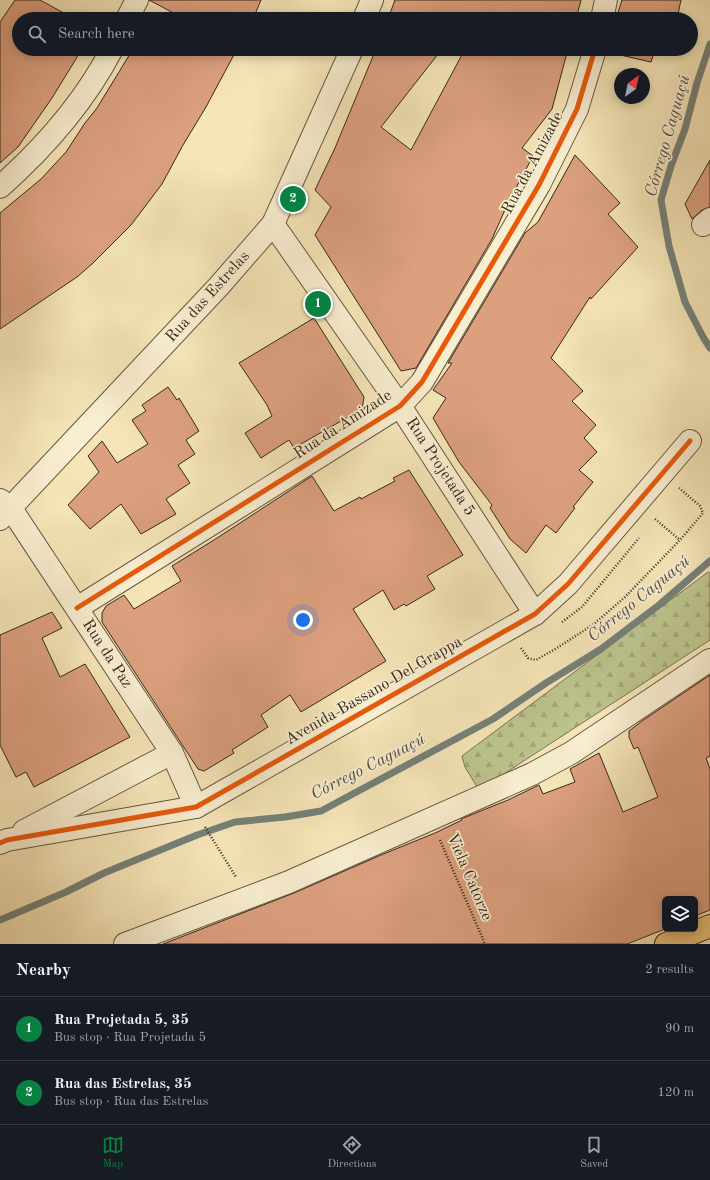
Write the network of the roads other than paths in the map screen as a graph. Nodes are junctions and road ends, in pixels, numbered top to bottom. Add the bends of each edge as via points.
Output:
1 (137, 0) edge
2 (372, 0) edge
3 (606, 0) edge
4 (131, 12) edge
5 (367, 12) edge
6 (603, 12) edge
7 (108, 56) edge
8 (349, 56) edge
9 (593, 56) edge
10 (0, 187) edge
11 (273, 224) junction
12 (400, 406) junction
13 (690, 440) dead end
14 (3, 509) edge
15 (77, 608) junction
16 (534, 614) junction
17 (710, 660) edge
18 (172, 753) junction
19 (200, 816) junction
20 (3, 842) edge
21 (710, 926) edge
22 (126, 944) edge
23 (666, 944) edge

1 - 4 street
2 - 5 street
3 - 6 street
7 - 10 street via 55,133
8 - 11 street, Rua das Estrelas
9 - 12 street, Rua da Amizade via 577,109 539,185 422,382
11 - 12 street, Rua Projetada 5
11 - 14 street, Rua das Estrelas via 219,286
12 - 15 street, Rua da Amizade
12 - 16 street, Rua Projetada 5
13 - 16 street, Avenida Bassano Del Grappa via 568,584
14 - 15 street, Rua da Paz
15 - 18 street, Rua da Paz
16 - 19 street, Avenida Bassano Del Grappa
17 - 22 street via 571,753 532,774 289,882
18 - 19 street, Rua da Paz
18 - 20 street
19 - 20 street, Avenida Bassano Del Grappa
21 - 23 main road

